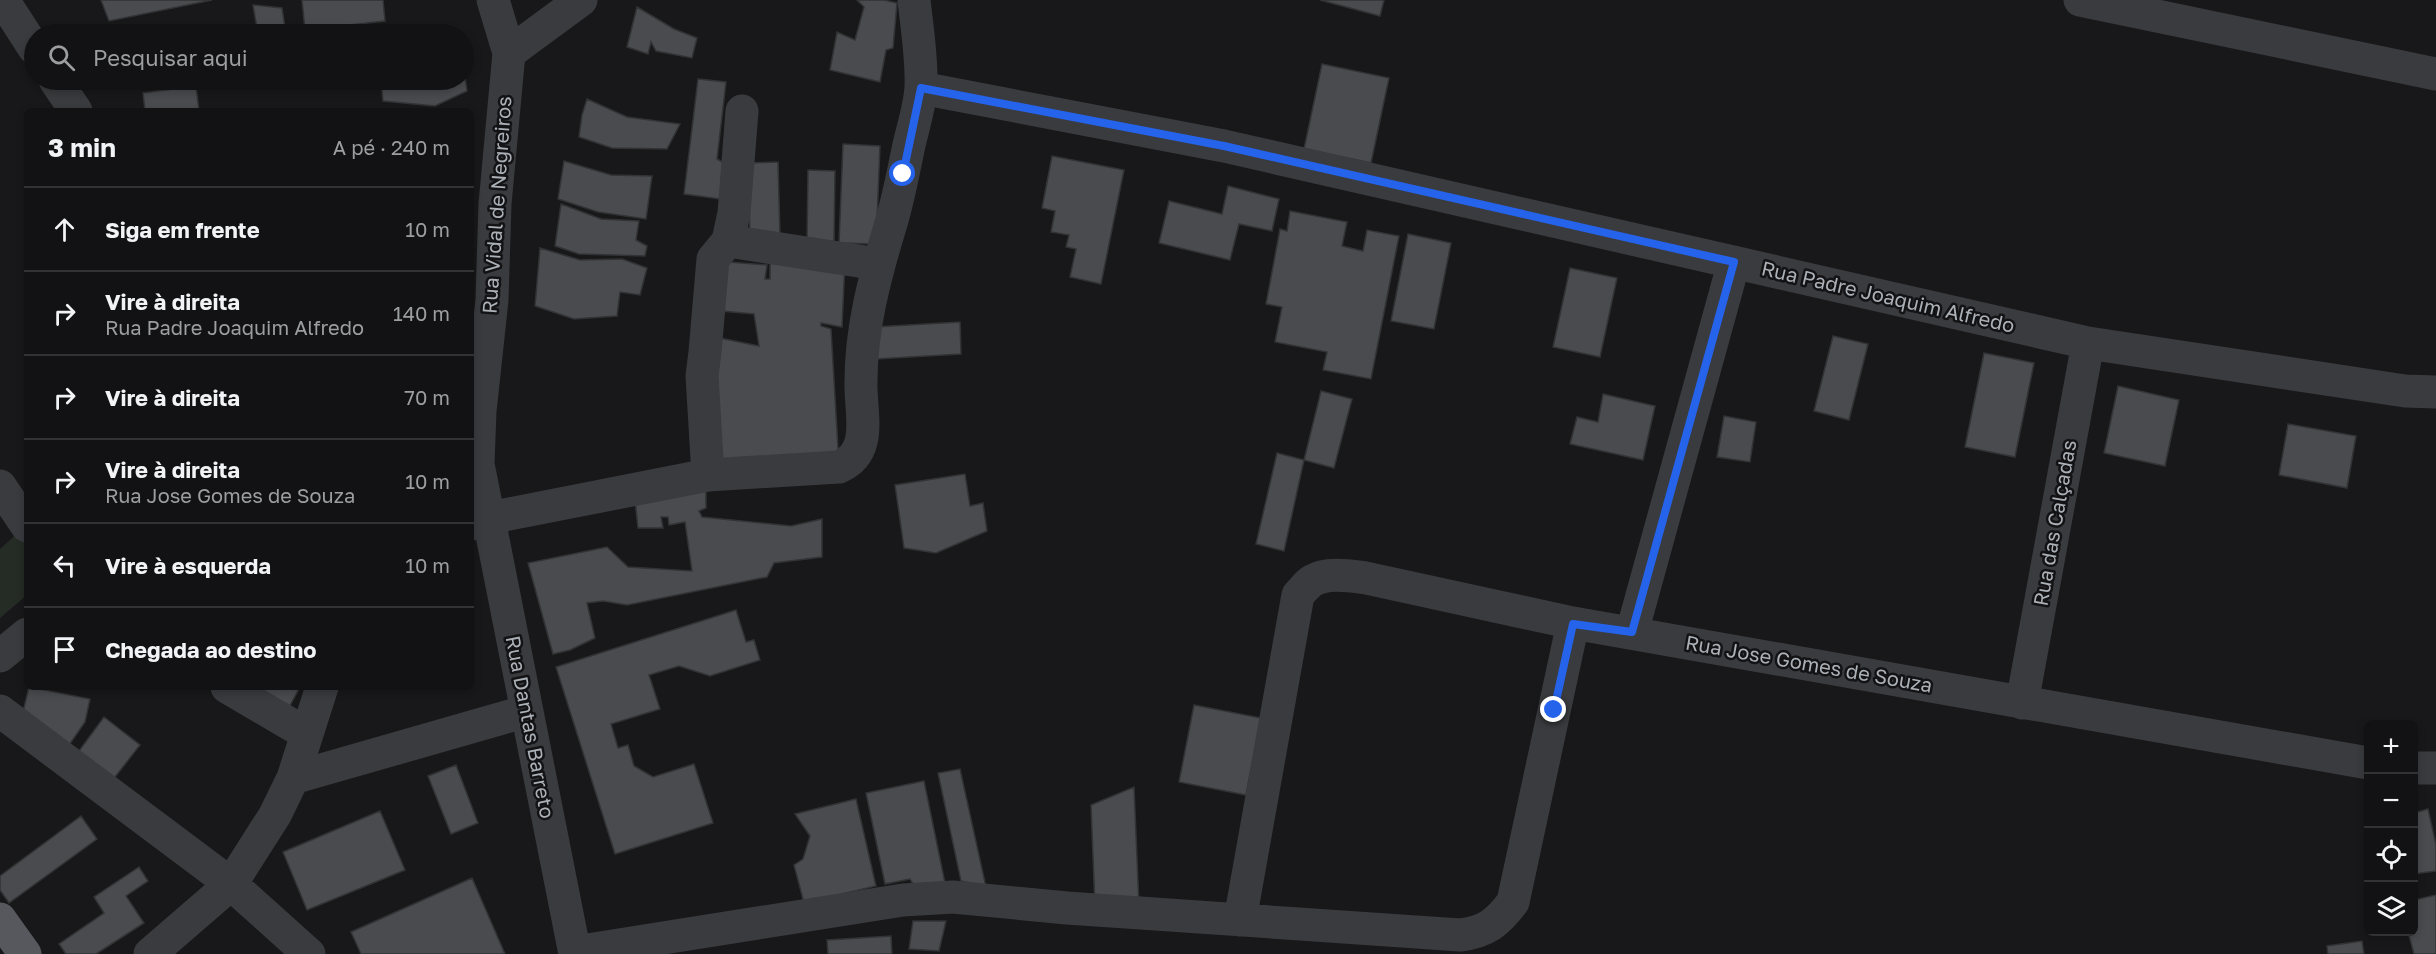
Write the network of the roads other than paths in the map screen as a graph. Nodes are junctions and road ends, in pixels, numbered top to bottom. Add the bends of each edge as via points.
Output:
1 (3, 0) edge
2 (493, 0) edge
3 (581, 0) edge
4 (914, 0) edge
5 (2080, 0) edge
6 (2167, 10) edge
7 (24, 33) edge
8 (509, 53) junction
9 (2436, 74) edge
10 (921, 88) junction
11 (62, 90) edge
12 (74, 108) edge
13 (741, 111) dead end
14 (728, 241) junction
15 (1734, 262) junction
16 (878, 264) junction
17 (2088, 343) junction
18 (2436, 392) edge
19 (708, 475) junction
20 (0, 486) edge
21 (480, 521) edge
22 (16, 525) edge
23 (1573, 624) junction
24 (1632, 632) junction
25 (24, 636) edge
26 (0, 656) edge
27 (232, 690) edge
28 (321, 690) edge
29 (2022, 703) junction
30 (0, 711) edge
31 (527, 711) junction
32 (307, 734) junction
33 (2364, 762) edge
34 (2418, 768) edge
35 (2436, 768) edge
36 (293, 778) junction
37 (231, 884) junction
38 (0, 919) edge
39 (1240, 920) junction
40 (575, 953) edge
41 (26, 954) edge
42 (150, 954) edge
43 (309, 954) edge

1 - 7 street
2 - 8 street, Rua Vidal de Negreiros
3 - 8 street
4 - 10 street
5 - 6 street
6 - 9 street
8 - 21 street, Rua Vidal de Negreiros via 480,411
10 - 15 street, Rua Padre Joaquim Alfredo via 1224,146
10 - 16 street
11 - 12 street
13 - 14 street via 734,213
14 - 16 street
14 - 19 street via 713,259 703,368
15 - 17 street, Rua Padre Joaquim Alfredo
15 - 24 street
16 - 19 street via 862,346 864,436 854,458 839,467
17 - 18 street, Rua Padre Joaquim Alfredo via 2405,392
17 - 29 street, Rua das Calçadas
19 - 21 street
20 - 22 street
21 - 31 street, Rua Dantas Barreto
23 - 24 street, Rua Jose Gomes de Souza
23 - 39 street via 1513,902 1501,918 1479,933 1460,935
23 - 39 street, Rua Jose Gomes de Souza via 1366,578 1325,576 1311,581 1299,595 1290,637
24 - 29 street, Rua Jose Gomes de Souza
25 - 26 street
27 - 32 street
28 - 32 street
29 - 33 street, Rua Jose Gomes de Souza
30 - 37 street
31 - 36 street
31 - 40 street, Rua Dantas Barreto
32 - 36 street
34 - 35 street
36 - 37 street via 275,815
37 - 42 street
37 - 43 street
38 - 41 main road
39 - 40 street via 953,897 903,900

